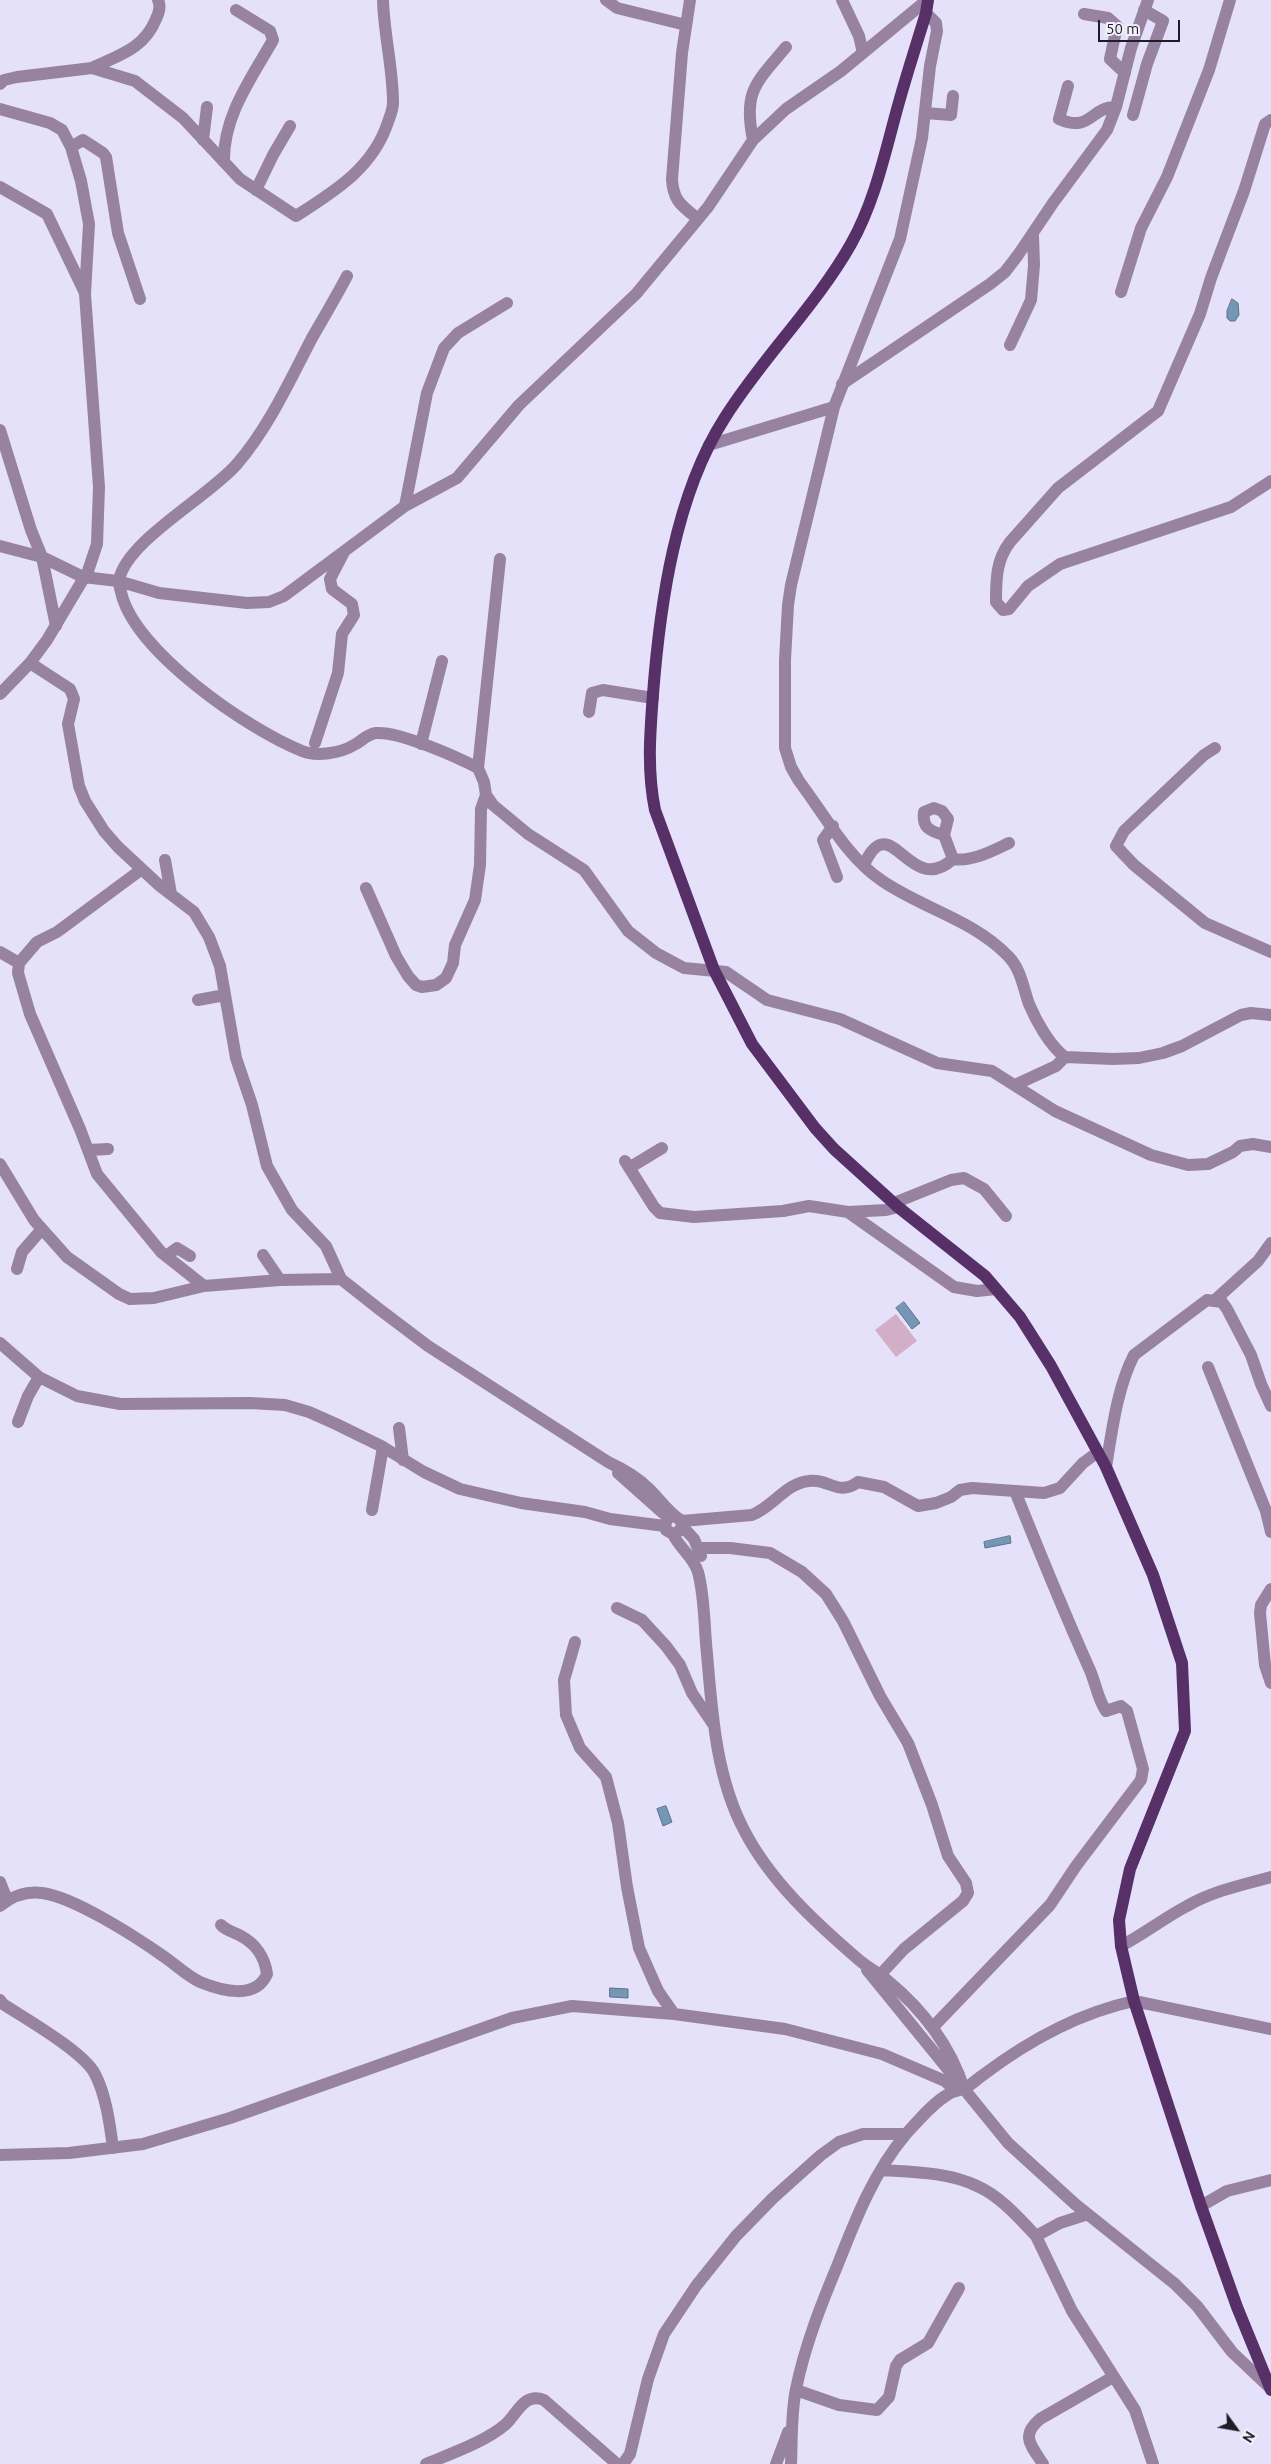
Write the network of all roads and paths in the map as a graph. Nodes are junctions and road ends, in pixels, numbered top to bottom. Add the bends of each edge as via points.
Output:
1 (383, 0) edge
2 (606, 0) edge
3 (690, 0) edge
4 (842, 0) edge
5 (1230, 0) edge
6 (161, 1) edge
7 (927, 4) edge
8 (1146, 5) edge
9 (236, 10) dead end
10 (1084, 14) dead end
11 (686, 25) junction
12 (786, 47) dead end
13 (863, 53) junction
14 (92, 68) junction
15 (1125, 73) junction
16 (0, 84) edge
17 (1068, 86) dead end
18 (953, 96) dead end
19 (207, 107) dead end
20 (1116, 107) junction
21 (0, 109) edge
22 (925, 113) junction
23 (1132, 115) dead end
24 (1271, 120) edge
25 (290, 126) dead end
26 (203, 140) junction
27 (753, 140) junction
28 (71, 147) junction
29 (224, 162) junction
30 (0, 187) edge
31 (256, 190) junction
32 (698, 219) junction
33 (1033, 236) junction
34 (348, 276) dead end
35 (1121, 292) dead end
36 (85, 294) junction
37 (140, 299) dead end
38 (507, 304) dead end
39 (1010, 345) dead end
40 (842, 384) junction
41 (834, 407) junction
42 (0, 430) edge
43 (709, 445) junction
44 (1271, 481) edge
45 (405, 506) junction
46 (0, 546) edge
47 (344, 552) junction
48 (42, 557) junction
49 (500, 559) dead end
50 (83, 577) junction
51 (118, 580) junction
52 (56, 626) junction
53 (442, 661) dead end
54 (30, 663) junction
55 (1, 692) edge
56 (653, 698) junction
57 (589, 712) dead end
58 (315, 743) dead end
59 (421, 744) junction
60 (1215, 748) dead end
61 (478, 768) junction
62 (486, 795) junction
63 (833, 826) junction
64 (944, 835) dead end
65 (1009, 843) dead end
66 (953, 859) junction
67 (165, 860) dead end
68 (864, 865) junction
69 (142, 869) junction
70 (837, 877) dead end
71 (366, 888) dead end
72 (171, 894) junction
73 (0, 952) edge
74 (1271, 952) edge
75 (19, 963) junction
76 (714, 970) junction
77 (226, 995) junction
78 (198, 1000) dead end
79 (1271, 1016) edge
80 (1065, 1057) junction
81 (1015, 1085) junction
82 (1271, 1147) edge
83 (662, 1148) dead end
84 (108, 1149) dead end
85 (88, 1150) junction
86 (0, 1164) edge
87 (896, 1205) junction
88 (848, 1212) junction
89 (1006, 1216) dead end
90 (42, 1229) junction
91 (1271, 1243) edge
92 (263, 1255) dead end
93 (166, 1256) junction
94 (190, 1256) dead end
95 (17, 1269) dead end
96 (341, 1279) junction
97 (280, 1280) junction
98 (204, 1286) junction
99 (996, 1289) junction
100 (1215, 1300) junction
101 (0, 1343) edge
102 (1208, 1367) dead end
103 (39, 1378) junction
104 (1271, 1406) edge
105 (18, 1422) dead end
106 (399, 1428) dead end
107 (383, 1447) junction
108 (1098, 1452) junction
109 (403, 1460) junction
110 (1106, 1467) junction
111 (1016, 1491) junction
112 (372, 1510) dead end
113 (673, 1523) junction
114 (1271, 1532) edge
115 (699, 1548) junction
116 (1271, 1589) edge
117 (617, 1608) dead end
118 (706, 1626) junction
119 (575, 1642) dead end
120 (1271, 1683) edge
121 (715, 1726) junction
122 (1271, 1877) edge
123 (0, 1882) edge
124 (4, 1903) edge
125 (220, 1925) dead end
126 (1121, 1946) junction
127 (862, 1963) junction
128 (880, 1975) junction
129 (0, 2000) edge
130 (1134, 2001) junction
131 (674, 2014) junction
132 (933, 2027) junction
133 (1271, 2029) edge
134 (960, 2090) junction
135 (906, 2134) junction
136 (113, 2148) junction
137 (0, 2155) edge
138 (881, 2170) junction
139 (1271, 2180) edge
140 (1201, 2206) junction
141 (1088, 2214) junction
142 (1036, 2236) junction
143 (960, 2288) dead end
144 (1113, 2377) junction
145 (1270, 2388) edge
146 (796, 2390) junction
147 (792, 2420) junction
148 (426, 2464) edge
149 (617, 2464) edge
150 (623, 2464) edge
151 (776, 2464) edge
152 (790, 2464) edge
153 (1043, 2464) edge
154 (1153, 2464) edge

1 - 31 street via 393,106 384,134 369,160 329,195 296,216
2 - 11 street via 617,8
3 - 11 street
4 - 13 street via 859,36
5 - 35 street via 1209,70 1167,177 1141,228
6 - 14 street via 152,30 138,47
7 - 13 street
7 - 22 street via 937,30
7 - 43 main road via 866,215 841,260 765,360
8 - 15 street
8 - 23 street via 1163,21
9 - 29 street via 270,31 273,40 236,105 224,146
10 - 15 street via 1108,18 1117,26 1110,59
11 - 32 street via 672,152 672,192 680,204
12 - 27 street via 752,93 748,105
13 - 27 street via 786,109
14 - 16 street via 16,76
14 - 26 street via 135,81 183,118
15 - 20 street
17 - 20 street via 1059,120 1069,124 1083,123 1107,107
18 - 22 street via 957,116
19 - 26 street
20 - 33 street via 1095,150 1053,203
21 - 28 street via 50,123 62,130
22 - 40 street via 900,239
24 - 44 street via 1264,124 1200,314 1158,411 1058,488 1010,542 998,564 996,602 1003,610 1009,609 1028,586 1060,564 1231,507
25 - 31 street
26 - 29 street
27 - 32 street
28 - 36 street via 89,224
28 - 37 street via 83,140 103,152 106,158 118,233
29 - 31 street
30 - 36 street via 47,214
32 - 45 street via 636,294 519,405 457,478
33 - 39 street via 1031,300
33 - 40 street via 1005,272 990,284
34 - 51 street via 287,387 238,463 142,546 129,559
36 - 50 street via 99,487 97,544
38 - 45 street via 458,333 444,348 427,393
40 - 41 street
41 - 43 street
41 - 63 street via 788,605 784,719 785,748 791,767
42 - 48 street
43 - 56 main road via 688,499 664,599
45 - 47 street
46 - 48 street
47 - 51 street via 284,596 269,602 246,603 159,593
47 - 58 street via 330,579 332,589 352,604 354,615 342,634 338,673
48 - 50 street
48 - 52 street
49 - 61 street
50 - 51 street
50 - 52 street
51 - 59 street via 129,616 154,647 220,703 288,744 318,754 353,746 369,734 379,733
52 - 54 street
53 - 59 street
54 - 55 street
54 - 69 street via 73,694 68,724 81,795 104,831
56 - 57 street via 603,690 592,693
56 - 76 main road via 649,752 655,810
59 - 61 street
60 - 74 street via 1124,831 1116,846 1134,865 1205,923
61 - 62 street
62 - 71 street via 481,809 480,864 475,900 455,945 453,963 446,978 436,986 416,985 408,976
62 - 76 street via 513,822 584,870 636,938 684,968
63 - 68 street
63 - 70 street via 823,840
64 - 66 street
65 - 66 street via 985,854
66 - 68 street via 944,868 926,871 891,846 883,844 870,852
67 - 72 street
68 - 80 street via 906,897 963,924 1008,955 1036,1018
69 - 72 street
69 - 75 street via 57,932 37,942
72 - 77 street via 194,912 203,924 220,966
73 - 75 street
75 - 85 street via 18,973 30,1014
76 - 81 street via 726,972 767,1000 833,1016 937,1063 992,1071
76 - 87 main road via 752,1044 815,1128
77 - 78 street
77 - 96 street via 236,1058 267,1166 292,1210 326,1246
79 - 80 street via 1241,1015 1182,1046 1139,1058
80 - 81 street via 1056,1066
81 - 82 street via 1055,1111 1136,1150 1188,1165 1208,1164 1240,1146
83 - 88 street via 627,1164 660,1213 694,1217 783,1211 809,1206
84 - 85 street
85 - 93 street via 97,1174
86 - 90 street
87 - 88 street via 886,1210
87 - 89 street via 951,1180 964,1178 984,1189
87 - 99 main road via 969,1262
88 - 99 street via 954,1287 977,1291
90 - 95 street via 22,1252
90 - 98 street via 67,1257 130,1299 154,1298
91 - 100 street via 1258,1261
92 - 97 street
93 - 94 street via 177,1248
93 - 98 street
96 - 97 street
96 - 113 street via 428,1346 608,1462 629,1472 647,1487
97 - 98 street
99 - 108 main road via 1020,1317 1051,1366
100 - 104 street via 1222,1302 1237,1328
100 - 110 street via 1207,1300 1134,1355 1118,1404
101 - 103 street
102 - 114 street via 1266,1511
103 - 105 street
103 - 107 street via 77,1396 120,1404 285,1405 309,1412
106 - 109 street
107 - 109 street
107 - 112 street
108 - 110 main road
108 - 111 street via 1052,1492
109 - 113 street via 460,1489 521,1503 585,1512 613,1512
110 - 126 main road via 1153,1575 1175,1636 1182,1663 1186,1715 1185,1731 1130,1869 1119,1920
111 - 113 street via 972,1488 960,1490 936,1503 918,1506 884,1487 858,1482 842,1489 809,1480 794,1485 752,1515
111 - 132 street via 1092,1673 1101,1703 1106,1711 1121,1706 1127,1711 1143,1769 1141,1780 1050,1905
113 - 115 street
113 - 118 street via 698,1573
115 - 118 street via 707,1597
115 - 128 street via 770,1553 822,1588 843,1621 911,1751 948,1856 966,1883 968,1893 963,1901 904,1949
116 - 120 street via 1260,1613 1265,1666
117 - 121 street via 642,1620 666,1646 680,1665 697,1702
118 - 121 street
119 - 131 street via 563,1690 566,1715 580,1748 606,1778 618,1823 626,1887 639,1948 658,1991
121 - 127 street via 725,1782 754,1847 783,1886
122 - 126 street via 1214,1893
123 - 124 street
124 - 125 street via 14,1896 29,1893 58,1897 161,1954 200,1982 236,1991 258,1988 267,1974 262,1956 241,1935
126 - 130 main road
127 - 128 street
127 - 134 street
128 - 132 street
129 - 136 street via 92,2068 105,2106
130 - 133 street
130 - 134 street via 1096,2012 1042,2037
130 - 140 main road
131 - 134 street via 785,2030 882,2054
131 - 136 street via 572,2006 512,2018 230,2118 143,2144
132 - 134 street via 956,2066
134 - 135 street via 945,2097
134 - 141 street via 1008,2143
135 - 138 street
135 - 150 street via 863,2134 851,2136 834,2146 773,2198 736,2236 696,2286 664,2334 648,2379 630,2454
136 - 137 street
138 - 142 street via 953,2178 978,2186 1001,2202
138 - 146 street via 861,2206 818,2312
139 - 140 street via 1227,2191
140 - 145 main road via 1236,2307
141 - 142 street
141 - 145 street via 1174,2284 1197,2306 1232,2352
142 - 144 street via 1072,2311
143 - 146 street via 928,2343 900,2360 889,2397 878,2410 839,2405
144 - 153 street via 1031,2426 1030,2442
144 - 154 street via 1135,2410
146 - 147 street
147 - 151 street
147 - 152 street
148 - 149 street via 494,2433 528,2399 537,2397

